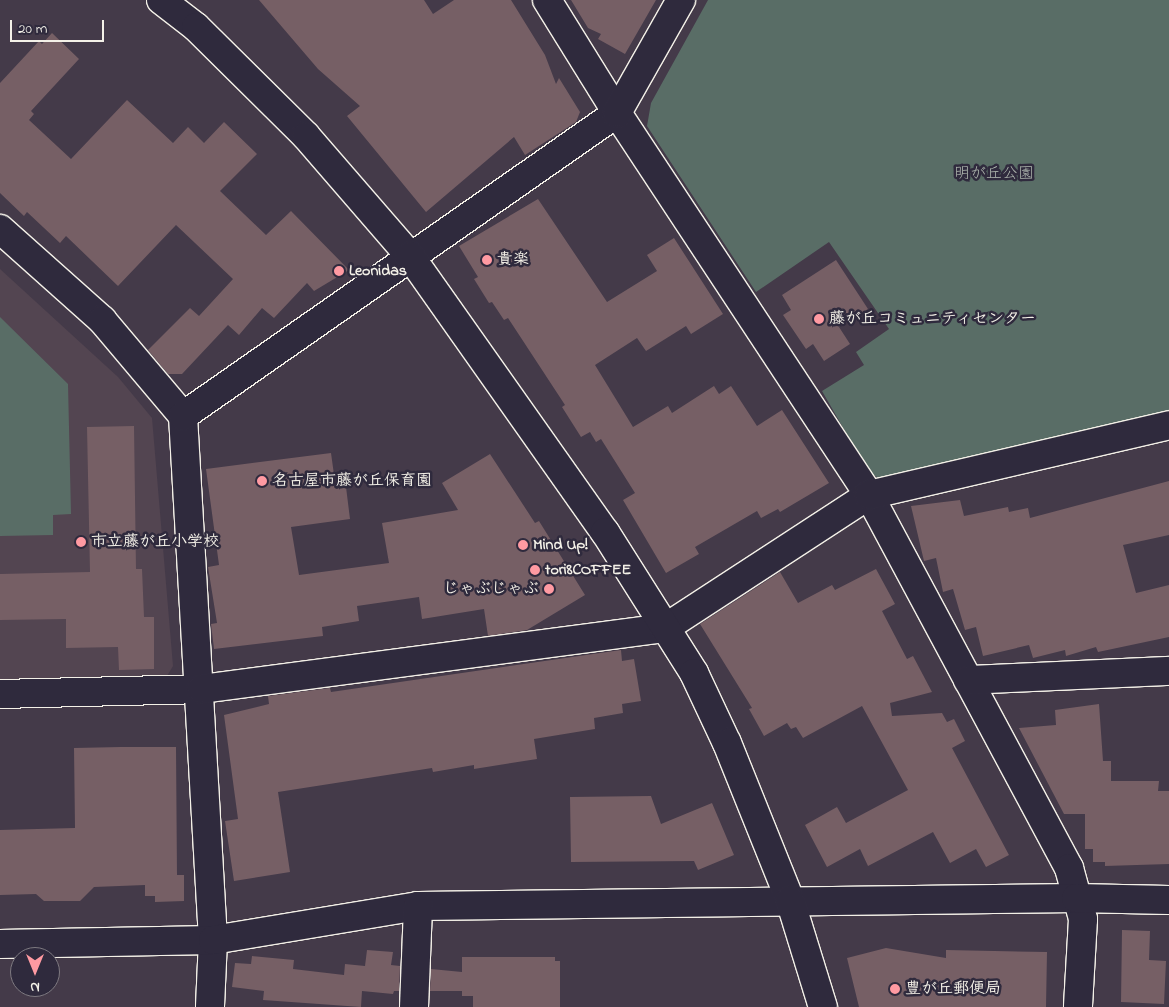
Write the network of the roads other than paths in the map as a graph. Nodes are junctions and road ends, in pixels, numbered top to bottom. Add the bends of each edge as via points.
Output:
1 (161, 0) edge
2 (547, 0) edge
3 (681, 0) edge
4 (617, 113) junction
5 (0, 229) edge
6 (410, 256) junction
7 (183, 416) junction
8 (1169, 425) edge
9 (869, 495) junction
10 (666, 628) junction
11 (1169, 671) edge
12 (968, 680) junction
13 (201, 689) junction
14 (0, 694) edge
15 (1076, 898) junction
16 (790, 900) junction
17 (1169, 900) edge
18 (418, 906) junction
19 (213, 940) junction
20 (0, 944) edge
21 (210, 1007) edge
22 (414, 1007) edge
23 (823, 1007) edge
24 (1078, 1007) edge

1 - 6 street via 196,27 306,136
2 - 4 street
3 - 4 street
4 - 6 street
4 - 9 street
5 - 7 street via 102,320
6 - 7 street
6 - 10 street via 605,532
7 - 13 street
8 - 9 street
9 - 10 street
9 - 12 street
10 - 13 street
10 - 16 street via 694,673 727,743
11 - 12 street
12 - 15 street via 1069,868
13 - 14 street
13 - 19 street
15 - 16 street
15 - 17 street
15 - 24 street via 1083,919
16 - 18 street
16 - 23 street
18 - 19 street
18 - 22 street
19 - 20 street
19 - 21 street

